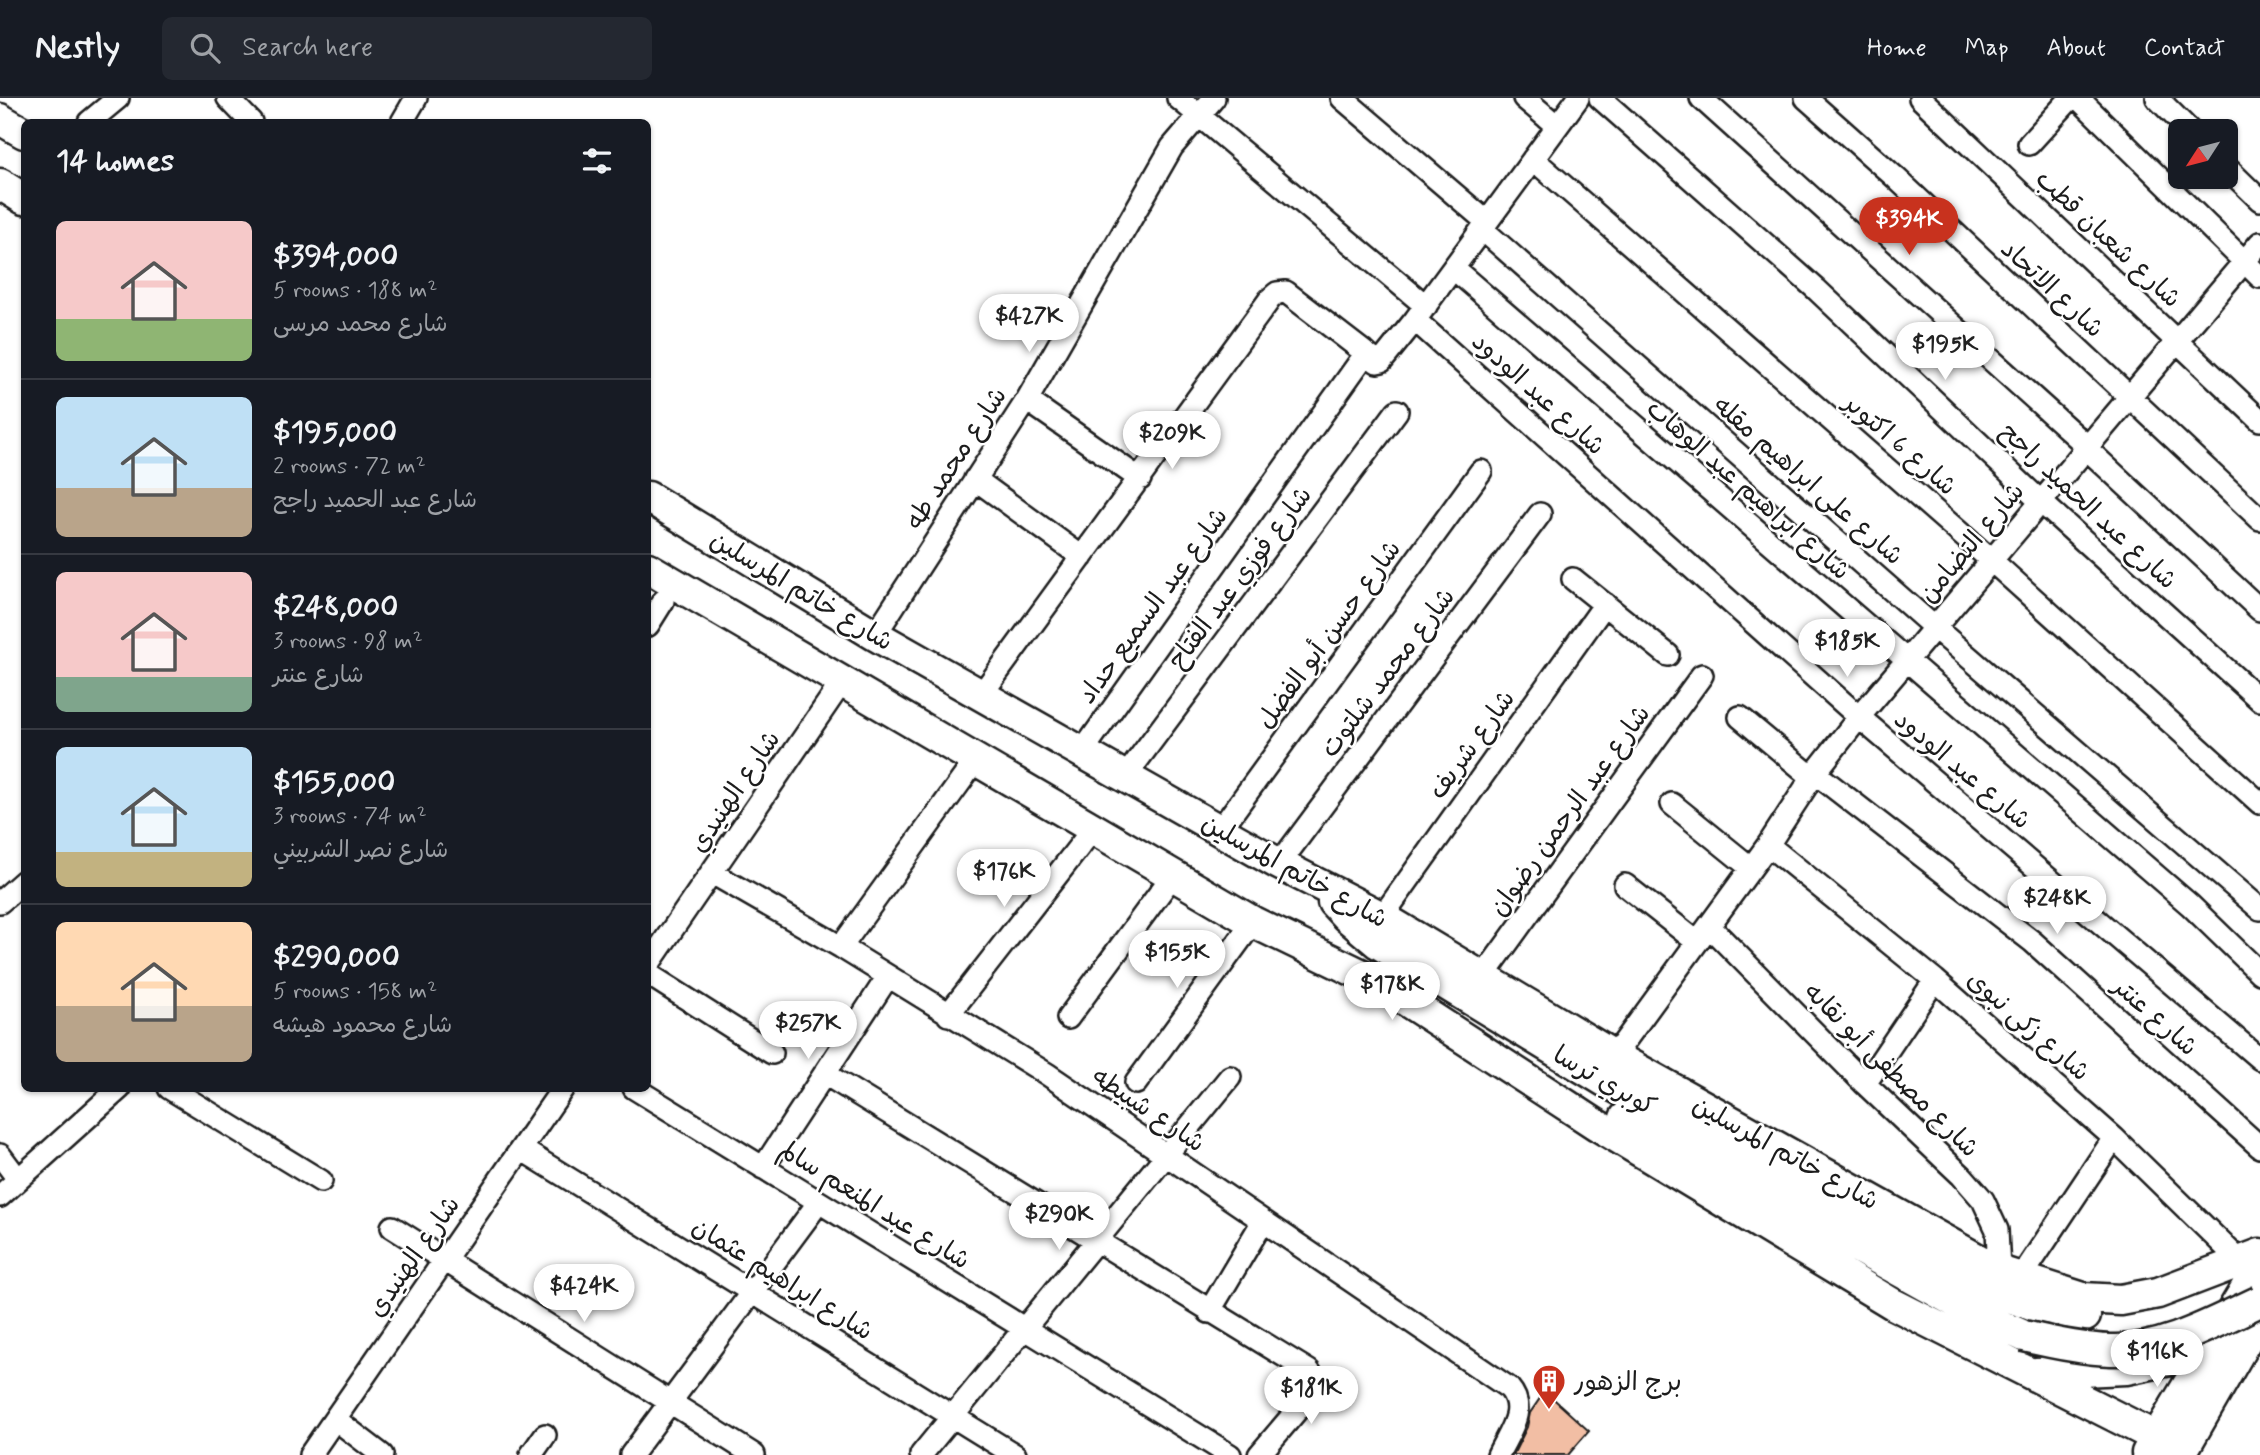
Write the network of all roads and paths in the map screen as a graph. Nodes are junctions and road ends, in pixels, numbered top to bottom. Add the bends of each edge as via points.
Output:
1 (118, 98) edge
2 (228, 98) edge
3 (1178, 98) edge
4 (1214, 98) edge
5 (1342, 98) edge
6 (1524, 98) edge
7 (1578, 98) edge
8 (1600, 98) edge
9 (1702, 98) edge
10 (1806, 98) edge
11 (1920, 98) edge
12 (2071, 98) edge
13 (2078, 98) edge
14 (2157, 98) edge
15 (1198, 115) junction
16 (0, 118) edge
17 (93, 119) edge
18 (248, 119) edge
19 (2178, 119) edge
20 (1557, 127) junction
21 (21, 131) edge
22 (2029, 144) dead end
23 (1533, 159) junction
24 (2238, 179) edge
25 (0, 184) edge
26 (21, 197) edge
27 (2260, 200) edge
28 (1485, 225) junction
29 (2260, 243) edge
30 (2243, 261) junction
31 (1453, 268) junction
32 (2260, 277) edge
33 (1420, 313) junction
34 (2177, 341) junction
35 (1372, 357) junction
36 (2129, 398) junction
37 (1027, 400) junction
38 (1397, 411) dead end
39 (2260, 420) edge
40 (2087, 448) junction
41 (1481, 471) dead end
42 (1140, 479) junction
43 (975, 480) junction
44 (651, 498) edge
45 (2042, 502) junction
46 (1540, 514) dead end
47 (2260, 519) edge
48 (1083, 557) junction
49 (1992, 561) junction
50 (651, 570) edge
51 (1573, 579) dead end
52 (663, 601) dead end
53 (1605, 604) junction
54 (2260, 610) edge
55 (651, 620) edge
56 (1935, 628) junction
57 (875, 635) junction
58 (1668, 655) dead end
59 (1906, 662) junction
60 (1702, 675) dead end
61 (842, 682) junction
62 (981, 695) junction
63 (2260, 699) edge
64 (1740, 717) dead end
65 (1858, 718) junction
66 (1082, 752) junction
67 (976, 760) junction
68 (1813, 775) junction
69 (1125, 777) junction
70 (2260, 803) edge
71 (1672, 804) dead end
72 (1093, 829) junction
73 (1220, 831) junction
74 (1768, 845) junction
75 (1279, 863) junction
76 (1751, 867) junction
77 (712, 873) junction
78 (1173, 875) junction
79 (21, 884) edge
80 (1320, 885) junction
81 (1625, 885) dead end
82 (0, 902) edge
83 (2260, 909) edge
84 (1382, 917) junction
85 (1253, 922) junction
86 (1703, 934) junction
87 (841, 947) junction
88 (651, 961) edge
89 (2260, 973) edge
90 (651, 976) edge
91 (887, 978) junction
92 (1482, 978) junction
93 (1935, 980) junction
94 (1379, 983) junction
95 (948, 1015) junction
96 (1068, 1018) dead end
97 (772, 1053) dead end
98 (1614, 1056) junction
99 (2260, 1059) edge
100 (825, 1074) junction
101 (1230, 1077) dead end
102 (1136, 1083) dead end
103 (1865, 1084) junction
104 (116, 1092) edge
105 (176, 1092) edge
106 (560, 1092) edge
107 (640, 1092) edge
108 (2114, 1138) junction
109 (2260, 1147) edge
110 (521, 1149) junction
111 (1166, 1154) junction
112 (0, 1155) edge
113 (763, 1168) junction
114 (18, 1179) junction
115 (321, 1181) dead end
116 (0, 1196) edge
117 (819, 1202) junction
118 (1263, 1221) junction
119 (391, 1227) dead end
120 (1095, 1241) junction
121 (2255, 1259) edge
122 (444, 1261) junction
123 (2017, 1285) junction
124 (752, 1293) junction
125 (1209, 1312) junction
126 (2260, 1313) edge
127 (1024, 1328) junction
128 (2215, 1340) junction
129 (2032, 1373) junction
130 (671, 1403) junction
131 (952, 1416) junction
132 (335, 1419) junction
133 (545, 1435) dead end
134 (2151, 1446) edge
135 (729, 1449) edge
136 (2180, 1454) edge
137 (310, 1455) edge
138 (382, 1455) edge
139 (531, 1455) edge
140 (631, 1455) edge
141 (754, 1455) edge
142 (921, 1455) edge
143 (1015, 1455) edge
144 (1230, 1455) edge
145 (1259, 1455) edge
146 (1498, 1455) edge

1 - 17 street
2 - 18 street
3 - 15 street, شارع عبد الودود
4 - 15 street, شارع محمد طه
5 - 28 street, شارع على ابراهيم مقله
6 - 20 street
7 - 20 street, شارع عبد السميع حداد
8 - 45 street, شارع عبد الحميد راجح via 1816,289
9 - 40 street
10 - 36 street, شارع الاتحاد
11 - 34 street, شارع شعبان قطب
12 - 22 street
13 - 30 street
14 - 19 street
15 - 33 street, شارع عبد الودود
15 - 37 street, شارع محمد طه via 1172,147
16 - 21 main road
20 - 23 street, شارع عبد السميع حداد
23 - 28 street, شارع عبد السميع حداد
23 - 49 street, شارع 6 اكتوبر
24 - 27 street
25 - 26 main road
28 - 31 street, شارع عبد السميع حداد
28 - 56 street, شارع على ابراهيم مقله
29 - 30 street, شارع التضامن
30 - 32 street
30 - 34 street, شارع التضامن
31 - 33 street, شارع عبد السميع حداد
31 - 59 street, شارع ابراهيم عبد الوهاب
33 - 35 street, شارع عبد السميع حداد via 1385,359
33 - 65 street, شارع عبد الودود
34 - 36 street, شارع التضامن
34 - 39 street, شارع شعبان قطب
35 - 42 street via 1286,292 1277,293
35 - 66 street, شارع عبد السميع حداد
36 - 40 street, شارع التضامن
36 - 47 street, شارع الاتحاد
37 - 42 street
37 - 43 street, شارع محمد طه
38 - 69 street, شارع فوزي عبد الفتاح
40 - 45 street, شارع التضامن
40 - 54 street
41 - 73 street, شارع حسن أبو الفضل
42 - 48 street
43 - 48 street
43 - 57 street, شارع محمد طه
44 - 57 main road, شارع خاتم المرسلين
45 - 49 street, شارع التضامن
45 - 63 street, شارع عبد الحميد راجح
46 - 75 street, شارع محمد شلتوت
48 - 62 street
49 - 56 street, شارع التضامن
49 - 70 street, شارع 6 اكتوبر
50 - 61 main road
51 - 53 street
52 - 55 street
53 - 58 street
53 - 84 street, شارع شريف
56 - 59 street, شارع التضامن
56 - 83 street, شارع على ابراهيم مقله
57 - 62 main road, شارع خاتم المرسلين
59 - 65 street, شارع التضامن
59 - 89 street, شارع ابراهيم عبد الوهاب via 2190,905
60 - 92 street, شارع عبد الرحمن رضوان
61 - 67 main road
61 - 77 street, شارع الهنيدي
62 - 66 main road, شارع خاتم المرسلين
64 - 68 street, شارع عنتر
65 - 68 street, شارع التضامن
65 - 99 street, شارع عبد الودود
66 - 69 main road, شارع خاتم المرسلين
67 - 72 main road
67 - 87 street
68 - 74 street, شارع التضامن
68 - 109 street, شارع عنتر via 2033,942
69 - 73 main road, شارع خاتم المرسلين
71 - 76 street
72 - 78 main road
72 - 95 street
73 - 75 main road, شارع خاتم المرسلين
74 - 76 street, شارع التضامن
74 - 93 street, شارع زكى نبوى
75 - 80 main road, شارع خاتم المرسلين
76 - 86 street, شارع التضامن
77 - 87 street, شارع شبيطه
77 - 88 street, شارع الهنيدي
78 - 85 main road
78 - 96 street
79 - 82 street
80 - 84 main road, شارع خاتم المرسلين
80 - 123 main road, كوبري ترسا via 1346,916 1378,943 1608,1083 1979,1285
81 - 86 street, شارع مصطفى أبو نقابه
84 - 92 main road, شارع خاتم المرسلين
85 - 94 main road
85 - 102 street
86 - 98 street, شارع التضامن
86 - 103 street, شارع مصطفى أبو نقابه
87 - 91 street, شارع شبيطه
90 - 97 street
91 - 95 street, شارع شبيطه
91 - 100 street
92 - 98 main road, شارع خاتم المرسلين
93 - 103 street
93 - 108 street, شارع زكى نبوى
94 - 126 main road, كوبري ترسا, bridge via 2024,1336 2077,1348 2114,1350 2155,1345 2216,1322
94 - 129 main road via 1597,1125 1893,1304
95 - 111 street, شارع شبيطه
98 - 123 main road, شارع خاتم المرسلين
100 - 113 street
100 - 120 street
101 - 111 street
103 - 123 street, شارع مصطفى أبو نقابه via 1983,1200
104 - 114 street
105 - 115 street
106 - 110 street, شارع الهنيدي
107 - 113 street, شارع عبد المنعم سالم
108 - 121 street, شارع زكى نبوى
108 - 123 street
110 - 122 street, شارع الهنيدي
110 - 124 street, شارع ابراهيم عثمان
111 - 118 street, شارع شبيطه
111 - 120 street
112 - 114 street
113 - 117 street, شارع عبد المنعم سالم
114 - 116 street
117 - 124 street
117 - 127 street, شارع عبد المنعم سالم
118 - 125 street
118 - 146 street, شارع شبيطه via 1509,1388 1518,1409
119 - 122 street
120 - 125 street
120 - 127 street
121 - 123 main road, كوبري ترسا via 2165,1306 2120,1317 2077,1315
121 - 128 main road
122 - 130 street
122 - 132 street, شارع الهنيدي
124 - 130 street
124 - 131 street, شارع ابراهيم عثمان
125 - 145 street via 1309,1371 1315,1380 1315,1390
126 - 128 main road
126 - 136 main road
127 - 131 street
127 - 144 street, شارع عبد المنعم سالم
128 - 129 main road via 2170,1360 2126,1369
128 - 134 main road
129 - 134 main road
130 - 135 street
130 - 140 street
131 - 142 street
131 - 143 street, شارع ابراهيم عثمان
132 - 137 street, شارع الهنيدي
132 - 138 street
133 - 139 street
134 - 136 main road
135 - 141 street

